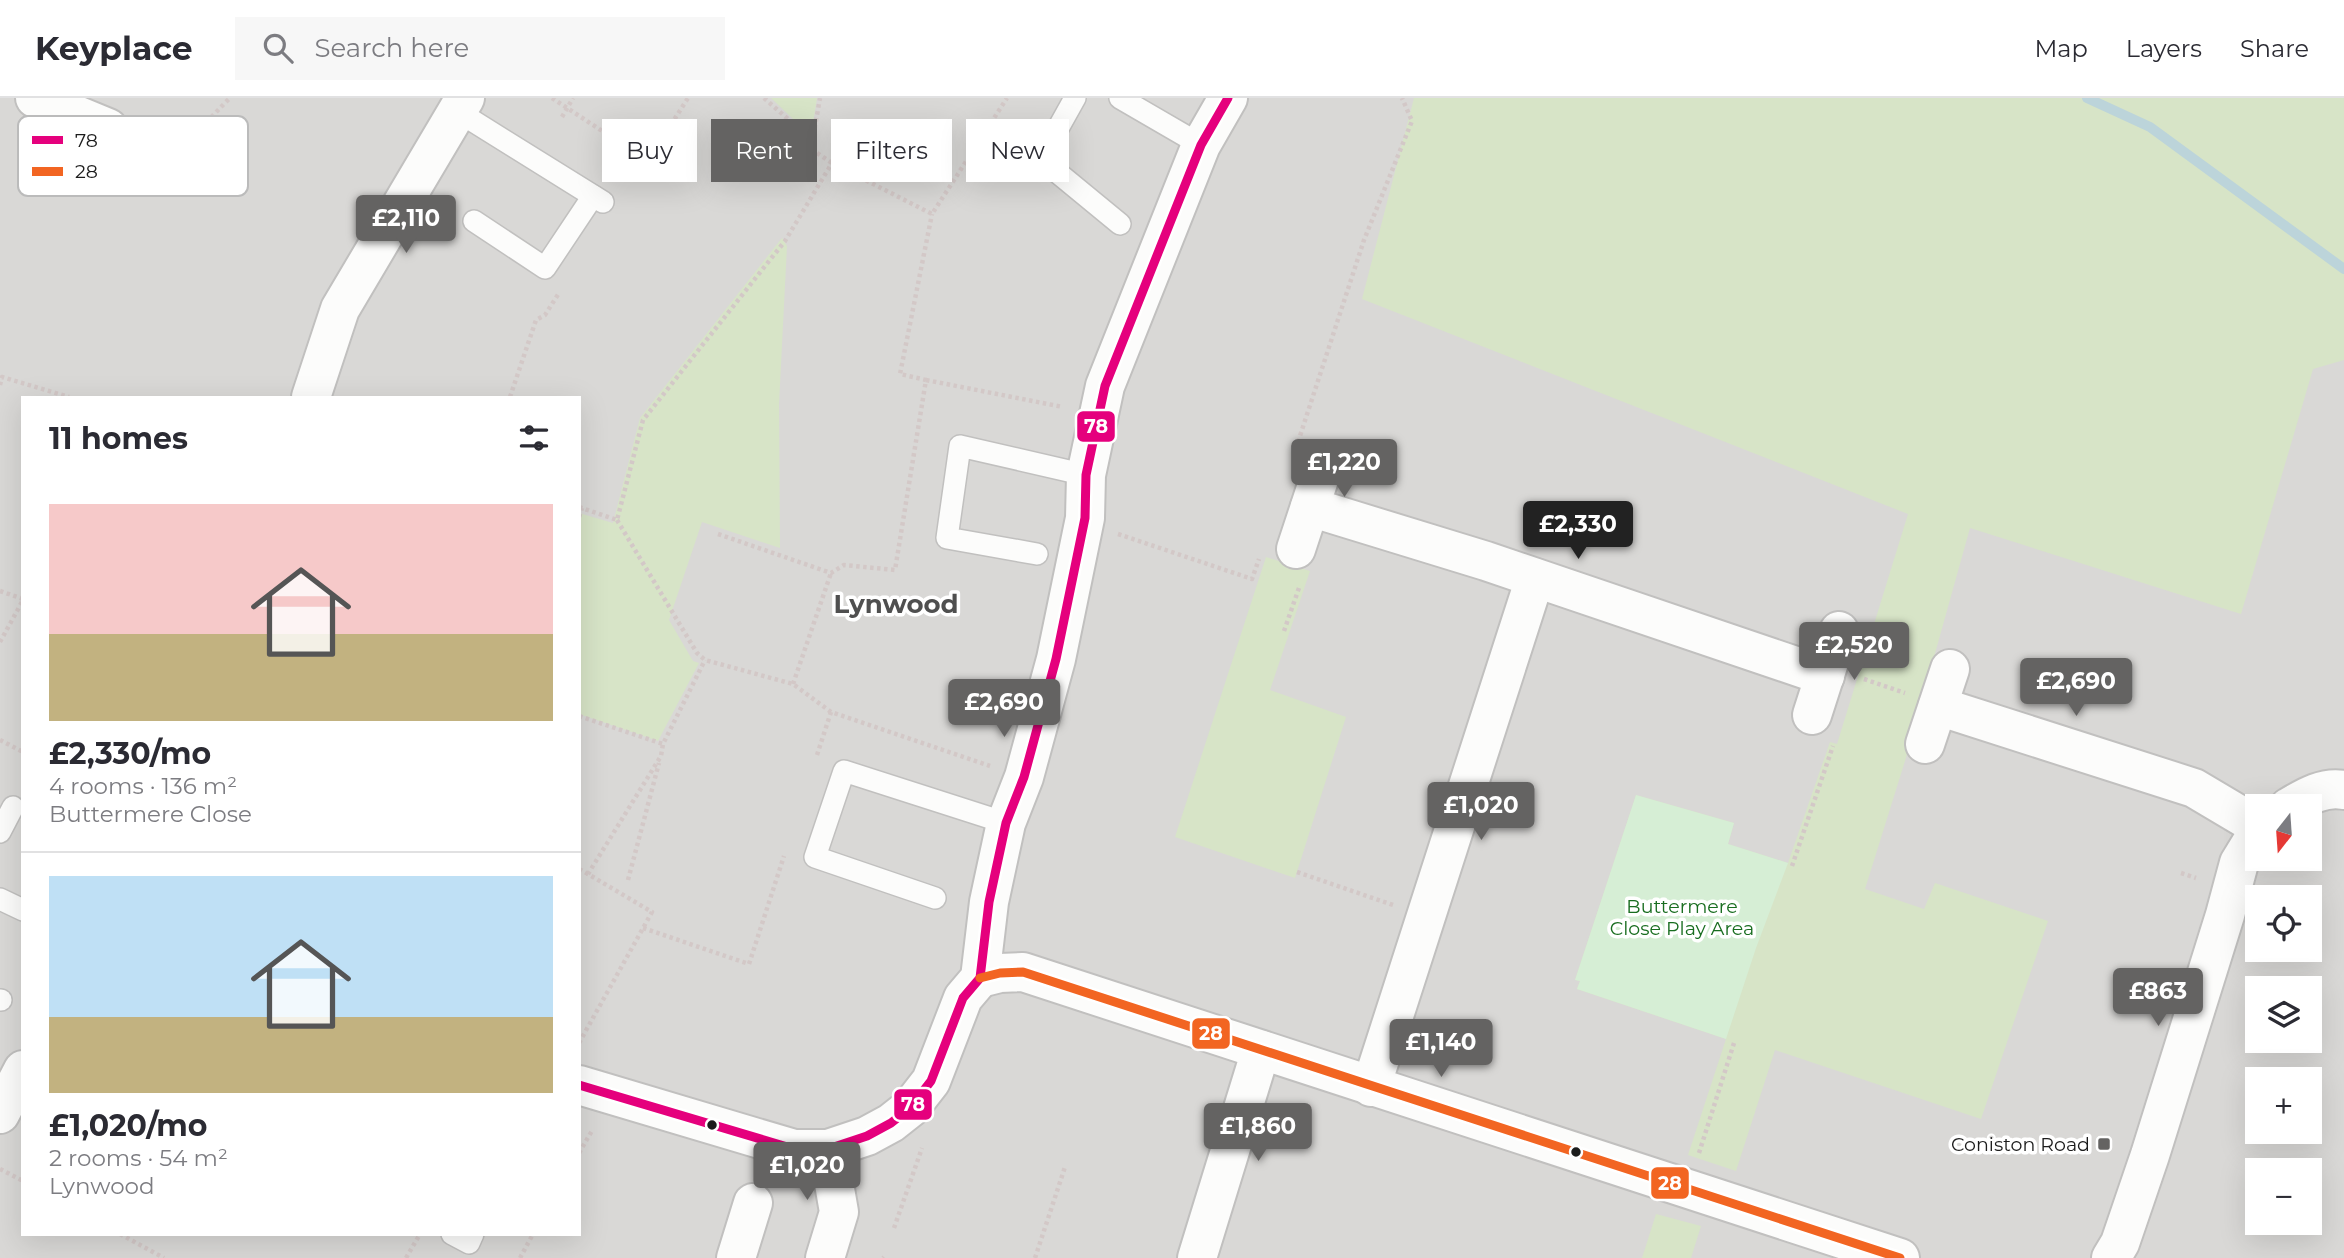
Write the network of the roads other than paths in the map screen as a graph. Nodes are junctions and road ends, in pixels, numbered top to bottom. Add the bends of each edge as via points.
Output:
1 (35, 98) edge
2 (1075, 98) edge
3 (1119, 98) edge
4 (1228, 98) edge
5 (461, 105) edge
6 (64, 116) edge
7 (1201, 145) junction
8 (474, 221) dead end
9 (1120, 224) dead end
10 (311, 396) edge
11 (1086, 475) junction
12 (1037, 554) dead end
13 (1287, 558) road end
14 (1535, 579) junction
15 (1839, 631) dead end
16 (1950, 669) dead end
17 (1838, 676) junction
18 (1925, 700) junction
19 (1822, 725) road end
20 (1925, 744) dead end
21 (2344, 790) edge
22 (2312, 794) edge
23 (13, 807) edge
24 (2245, 821) edge
25 (1006, 823) junction
26 (0, 832) edge
27 (2245, 852) edge
28 (935, 898) dead end
29 (0, 899) edge
30 (21, 910) edge
31 (980, 978) junction
32 (1261, 1050) junction
33 (21, 1074) edge
34 (581, 1086) edge
35 (1371, 1087) junction
36 (0, 1114) edge
37 (21, 1126) edge
38 (828, 1149) junction
39 (753, 1203) dead end
40 (456, 1236) edge
41 (472, 1236) edge
42 (736, 1258) edge
43 (825, 1258) edge
44 (1197, 1258) edge
45 (1900, 1258) edge
46 (2111, 1258) edge

1 - 6 street
2 - 9 lane via 1041,159
3 - 7 lane
4 - 7 street
5 - 8 lane via 598,199 545,268
5 - 10 street via 341,309
7 - 11 street via 1105,386
11 - 12 lane via 960,446 947,538
11 - 25 street via 1085,519 1059,646 1024,777
13 - 14 street via 1309,477 1486,561
14 - 17 street
14 - 35 street
15 - 17 street
16 - 18 street
17 - 19 street
18 - 20 street
18 - 24 street via 2194,788
21 - 22 street
23 - 26 lane
25 - 28 lane via 844,771 815,857
25 - 31 street via 989,902
27 - 46 street via 2143,1177
29 - 30 lane
31 - 32 street via 1023,972
31 - 38 street via 963,998 931,1081 910,1108 867,1136
32 - 35 street
32 - 44 street
33 - 36 street
34 - 38 street via 771,1144
35 - 45 street
36 - 37 street
38 - 43 street via 839,1212
39 - 42 street
40 - 41 lane via 469,1243

